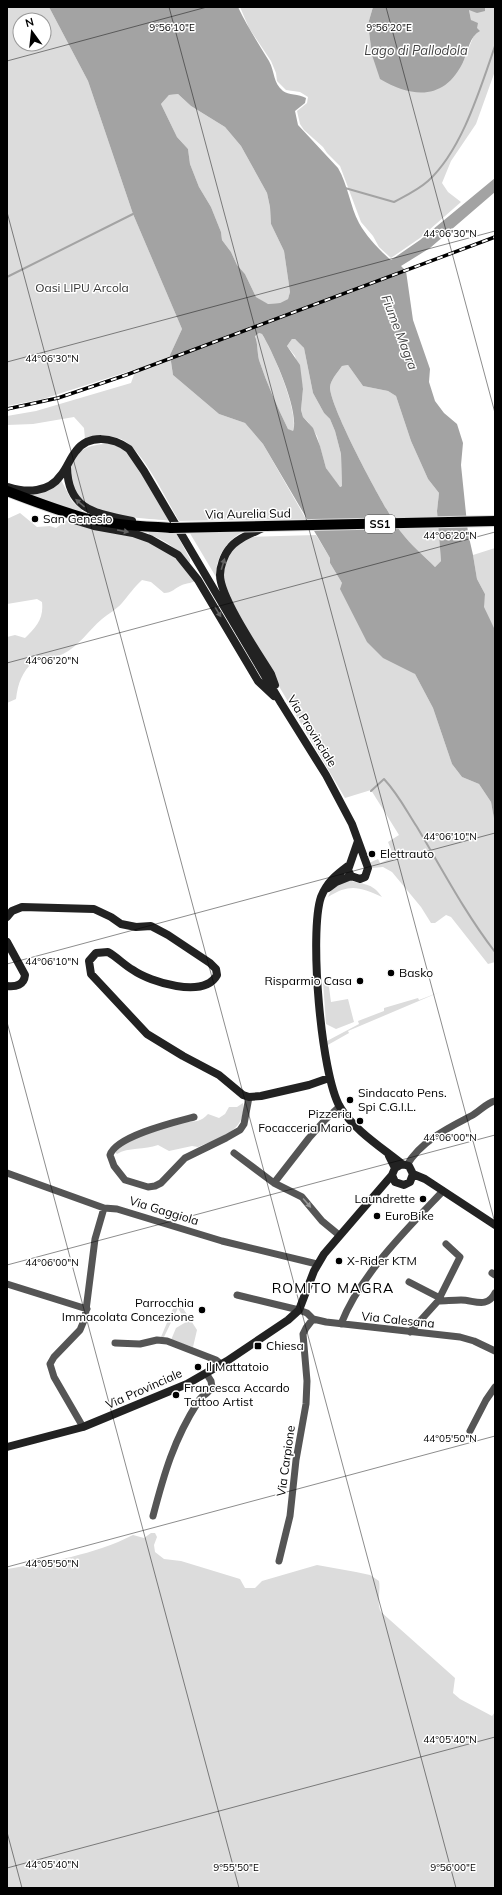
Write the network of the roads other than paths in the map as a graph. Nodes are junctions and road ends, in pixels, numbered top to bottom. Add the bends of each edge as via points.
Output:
1 (66, 466) junction
2 (7, 487) edge
3 (7, 491) edge
4 (47, 506) junction
5 (495, 521) edge
6 (142, 526) junction
7 (266, 526) junction
8 (245, 637) junction
9 (281, 703) junction
10 (358, 841) junction
11 (366, 863) junction
12 (350, 864) junction
13 (351, 876) junction
14 (325, 891) junction
15 (7, 917) edge
16 (7, 942) edge
17 (7, 986) edge
18 (330, 1078) junction
19 (249, 1097) junction
20 (495, 1101) edge
21 (340, 1106) junction
22 (194, 1117) dead end
23 (234, 1153) dead end
24 (399, 1168) junction
25 (7, 1173) edge
26 (413, 1174) junction
27 (410, 1182) junction
28 (274, 1183) junction
29 (397, 1184) junction
30 (430, 1184) junction
31 (380, 1190) junction
32 (443, 1190) junction
33 (104, 1208) junction
34 (495, 1225) edge
35 (339, 1235) junction
36 (446, 1244) dead end
37 (317, 1264) junction
38 (409, 1282) dead end
39 (7, 1284) edge
40 (495, 1293) edge
41 (237, 1295) dead end
42 (439, 1300) junction
43 (87, 1309) junction
44 (299, 1310) junction
45 (313, 1319) junction
46 (341, 1324) junction
47 (410, 1332) junction
48 (115, 1343) dead end
49 (495, 1351) edge
50 (221, 1364) junction
51 (206, 1373) junction
52 (495, 1387) edge
53 (83, 1427) junction
54 (470, 1431) dead end
55 (7, 1447) edge
56 (153, 1516) dead end
57 (280, 1561) dead end

1 - 2 main road via 57,480 45,488 30,492
6 -> 1 main road via 98,513 81,505 70,490
1 - 8 main road via 74,452 86,442 112,440 129,449
3 - 4 main road, Via Aurelia Sud / SS1
4 - 6 main road, Via Aurelia Sud / SS1 via 87,518
4 -> 9 main road via 71,519 150,539 178,555 198,580 258,681
5 - 7 main road, Via Aurelia Sud / SS1
6 - 7 main road, Via Aurelia Sud / SS1, bridge
8 -> 7 main road via 227,600 220,574 228,549
8 - 9 main road via 271,674
9 - 10 main road, Via Provinciale via 326,775 352,824
10 - 11 main road, Via Provinciale
10 - 12 main road
11 - 12 main road via 361,859
11 - 13 main road via 368,871 365,877 356,879
12 - 13 main road via 348,870
12 - 14 main road via 333,877
13 - 14 main road via 336,882
14 - 18 main road via 318,912 317,957 324,1053
15 - 19 main road via 12,911 22,908 94,909 121,924 151,926 210,962 217,973 215,980 194,988 163,983 144,976 108,952 96,953 89,965 94,980 147,1034 219,1075 239,1093
16 - 17 main road via 25,975 20,984 14,987
18 - 19 main road via 283,1092
18 - 21 main road
19 - 22 street via 244,1124 240,1130 185,1158 161,1183 148,1187 126,1180 114,1166 110,1155 115,1147 134,1136
20 - 24 street via 443,1130
21 - 24 main road via 361,1130 388,1153
21 - 28 street via 309,1138
23 - 28 street
24 - 26 main road via 411,1168
24 - 29 main road
24 - 31 main road
25 - 33 street, Via Gaggiola
26 - 27 main road
26 - 30 main road
27 - 29 main road, Via Provinciale via 404,1185
27 - 30 main road, Via Provinciale
28 -> 35 street via 302,1197 322,1221
29 - 31 main road, Via Provinciale
30 - 32 main road
31 - 35 main road, Via Provinciale
32 - 34 main road
32 - 46 street via 363,1283 348,1306
33 - 37 street, Via Gaggiola via 117,1209 222,1241
33 - 43 street via 95,1239
35 - 37 main road, Via Provinciale
36 - 42 street via 460,1257
37 - 44 main road, Via Provinciale
38 - 42 street
39 - 43 street
40 - 42 street via 487,1302 481,1304 462,1300
41 - 44 street, Via Calesana
42 - 47 street
43 - 53 street via 80,1330 50,1364 54,1377
44 - 45 street, Via Calesana
44 - 50 main road, Via Provinciale
45 - 46 street, Via Calesana
45 - 57 street, Via Carpione via 303,1334 306,1404 290,1516
46 - 47 street, Via Calesana
47 - 49 street, Via Calesana via 460,1337
48 - 50 street via 167,1341
50 - 51 main road, Via Provinciale
51 - 53 main road, Via Provinciale via 187,1384
51 - 56 street via 212,1386 208,1394 199,1400 168,1461
52 - 54 street
53 - 55 main road, Via Provinciale

